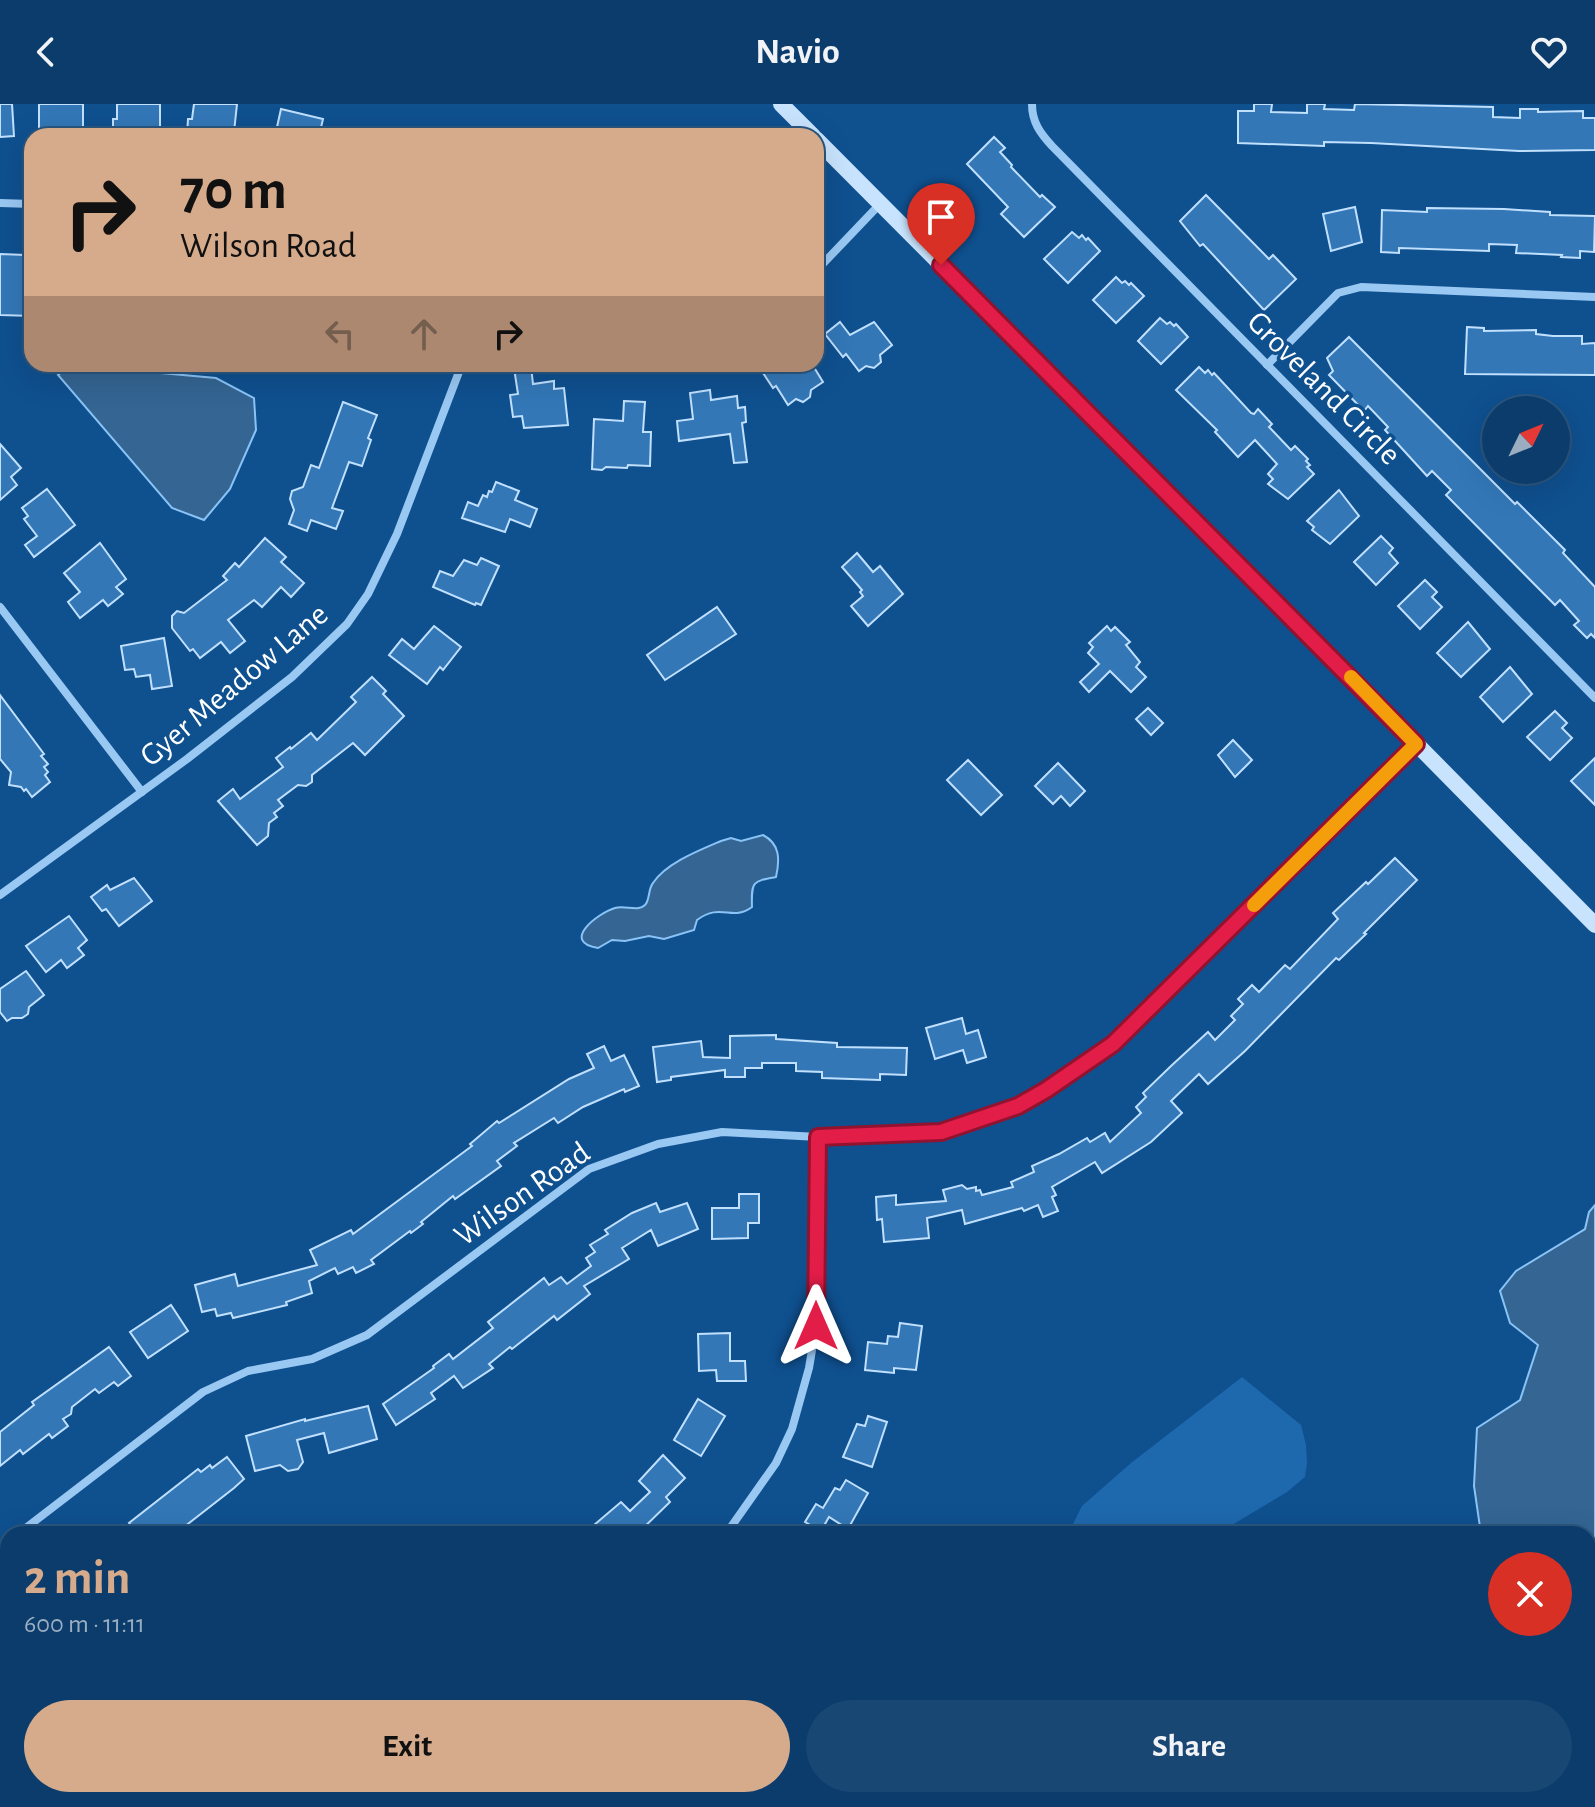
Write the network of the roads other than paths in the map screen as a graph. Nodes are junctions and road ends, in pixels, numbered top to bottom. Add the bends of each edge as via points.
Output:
1 (781, 104) edge
2 (1032, 104) edge
3 (804, 128) edge
4 (824, 148) edge
5 (0, 203) edge
6 (24, 204) edge
7 (880, 204) junction
8 (824, 263) edge
9 (1595, 297) edge
10 (1267, 365) junction
11 (459, 372) edge
12 (0, 607) edge
13 (1595, 698) edge
14 (1416, 744) junction
15 (142, 792) junction
16 (0, 895) edge
17 (1595, 925) edge
18 (818, 1137) junction
19 (28, 1526) edge
20 (732, 1526) edge

1 - 3 main road
2 - 10 street, Groveland Circle via 1033,119 1052,146
4 - 7 main road
5 - 6 street
7 - 8 street
7 - 14 main road
9 - 10 street via 1347,289
10 - 13 street, Groveland Circle
11 - 15 street, Gyer Meadow Lane via 397,534 347,624 292,677
12 - 15 street
14 - 17 main road
14 - 18 street, Wilson Road via 1113,1044 1046,1090 1018,1106 941,1132
15 - 16 street, Gyer Meadow Lane
18 - 19 street, Wilson Road via 722,1132 658,1144 589,1169 367,1335 312,1359 248,1371 203,1392
18 - 20 street via 816,1326 809,1368 776,1463

